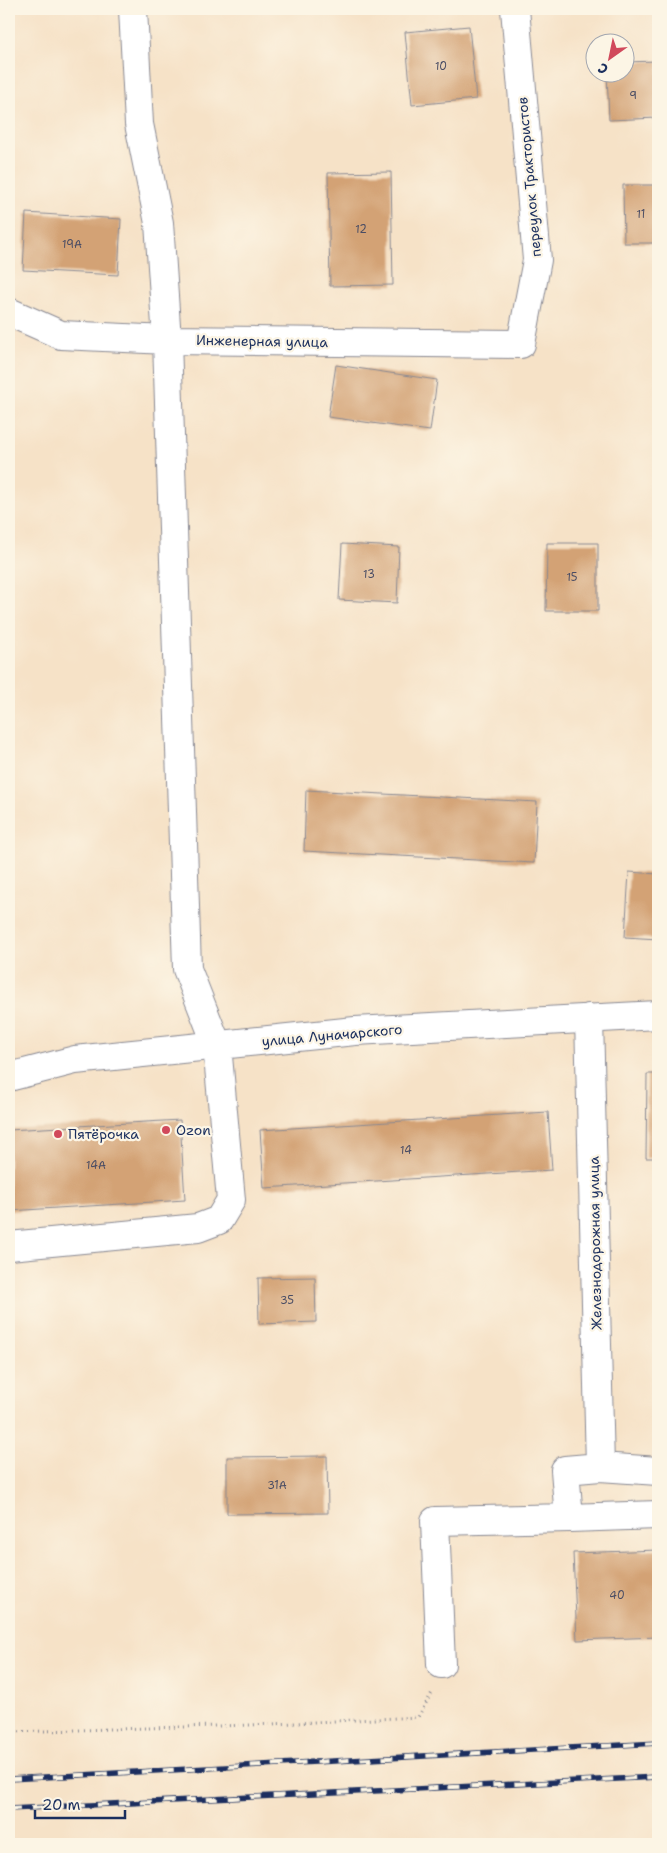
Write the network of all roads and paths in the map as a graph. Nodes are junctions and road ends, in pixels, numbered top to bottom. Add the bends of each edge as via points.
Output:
1 (133, 9) edge
2 (514, 9) edge
3 (9, 312) edge
4 (167, 340) junction
5 (521, 344) joint
6 (658, 1015) edge
7 (589, 1018) junction
8 (217, 1045) junction
9 (9, 1077) edge
10 (9, 1246) edge
11 (600, 1467) junction
12 (658, 1471) edge
13 (658, 1515) edge
14 (569, 1518) junction
15 (440, 1664) joint
16 (9, 1732) edge

1 - 4 street via 139,124 159,223
2 - 5 street, переулок Трактористов via 537,260
3 - 4 street, Инженерная улица via 61,335
4 - 5 street, Инженерная улица
4 - 8 street via 187,969
6 - 7 street, улица Луначарского
7 - 8 street, улица Луначарского via 355,1031
7 - 11 street, Железнодорожная улица
8 - 9 street, улица Луначарского via 75,1060
8 - 10 street via 231,1200 218,1220 198,1228
11 - 12 street
11 - 14 street via 565,1470
13 - 14 street
14 - 15 street via 435,1521
15 - 16 path via 432,1694 418,1717

